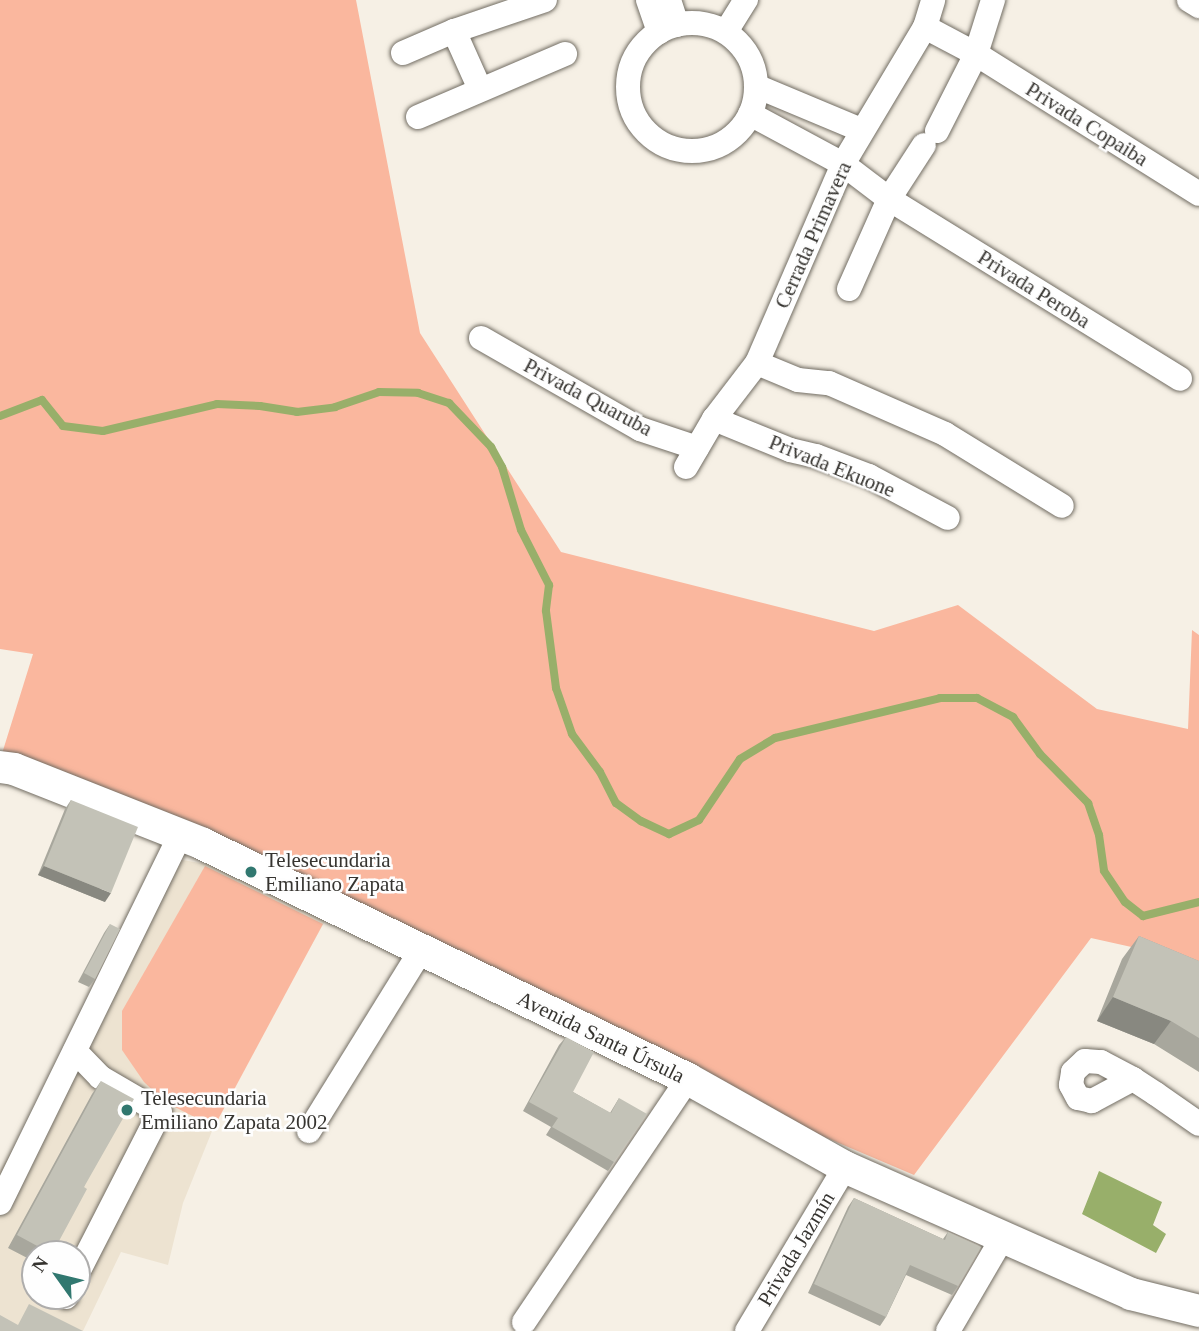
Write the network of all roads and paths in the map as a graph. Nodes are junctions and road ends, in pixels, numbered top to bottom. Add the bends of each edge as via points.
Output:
1 (545, 0) edge
2 (648, 0) edge
3 (669, 0) edge
4 (746, 0) edge
5 (933, 0) edge
6 (993, 0) edge
7 (1189, 0) edge
8 (1199, 6) edge
9 (925, 27) junction
10 (668, 28) junction
11 (727, 30) junction
12 (454, 31) junction
13 (403, 53) dead end
14 (565, 54) dead end
15 (976, 54) junction
16 (756, 86) junction
17 (480, 89) junction
18 (750, 114) junction
19 (418, 117) dead end
20 (861, 130) junction
21 (843, 163) junction
22 (1199, 194) edge
23 (889, 199) junction
24 (849, 289) dead end
25 (481, 338) dead end
26 (757, 363) junction
27 (1180, 379) dead end
28 (714, 419) junction
29 (692, 457) joint
30 (1062, 506) dead end
31 (948, 518) dead end
32 (0, 767) edge
33 (180, 836) junction
34 (422, 949) junction
35 (75, 1051) junction
36 (688, 1079) junction
37 (1133, 1079) dead end
38 (1199, 1124) edge
39 (309, 1132) dead end
40 (845, 1167) junction
41 (0, 1203) edge
42 (1003, 1237) junction
43 (91, 1247) edge
44 (1199, 1311) edge
45 (524, 1322) dead end
46 (747, 1331) edge
47 (947, 1331) edge

1 - 12 street
2 - 10 street
3 - 10 street
4 - 11 street
5 - 9 street, Cerrada Primavera
6 - 15 street
7 - 8 street
9 - 15 street, Privada Copaiba
9 - 20 street, Cerrada Primavera
10 - 11 street via 693,22
10 - 18 street via 646,41 632,61 628,78 632,112 649,135 673,149 700,152 727,142
11 - 16 street via 749,57
12 - 13 street
12 - 17 street
14 - 17 street
15 - 22 street, Privada Copaiba
15 - 23 street via 930,138
16 - 18 street
16 - 20 street
17 - 19 street
18 - 21 street, Privada Peroba
20 - 21 street, Cerrada Primavera
21 - 23 street, Privada Peroba
21 - 26 street, Cerrada Primavera
23 - 24 street
23 - 27 street, Privada Peroba
25 - 29 street, Privada Quaruba
26 - 28 street, Cerrada Primavera
26 - 30 street via 798,380 829,383 945,434
28 - 29 street, Cerrada Primavera
28 - 31 street, Privada Ekuone via 869,476
32 - 33 street, Avenida Santa Úrsula
33 - 34 street, Avenida Santa Úrsula
33 - 35 street
34 - 36 street, Avenida Santa Úrsula
34 - 39 street
35 - 41 street
35 - 43 street via 100,1077 160,1112
36 - 40 street, Avenida Santa Úrsula
36 - 45 street
37 - 38 street
40 - 42 street, Avenida Santa Úrsula
40 - 46 street, Privada Jazmín
42 - 44 street, Avenida Santa Úrsula via 1131,1294
42 - 47 street

